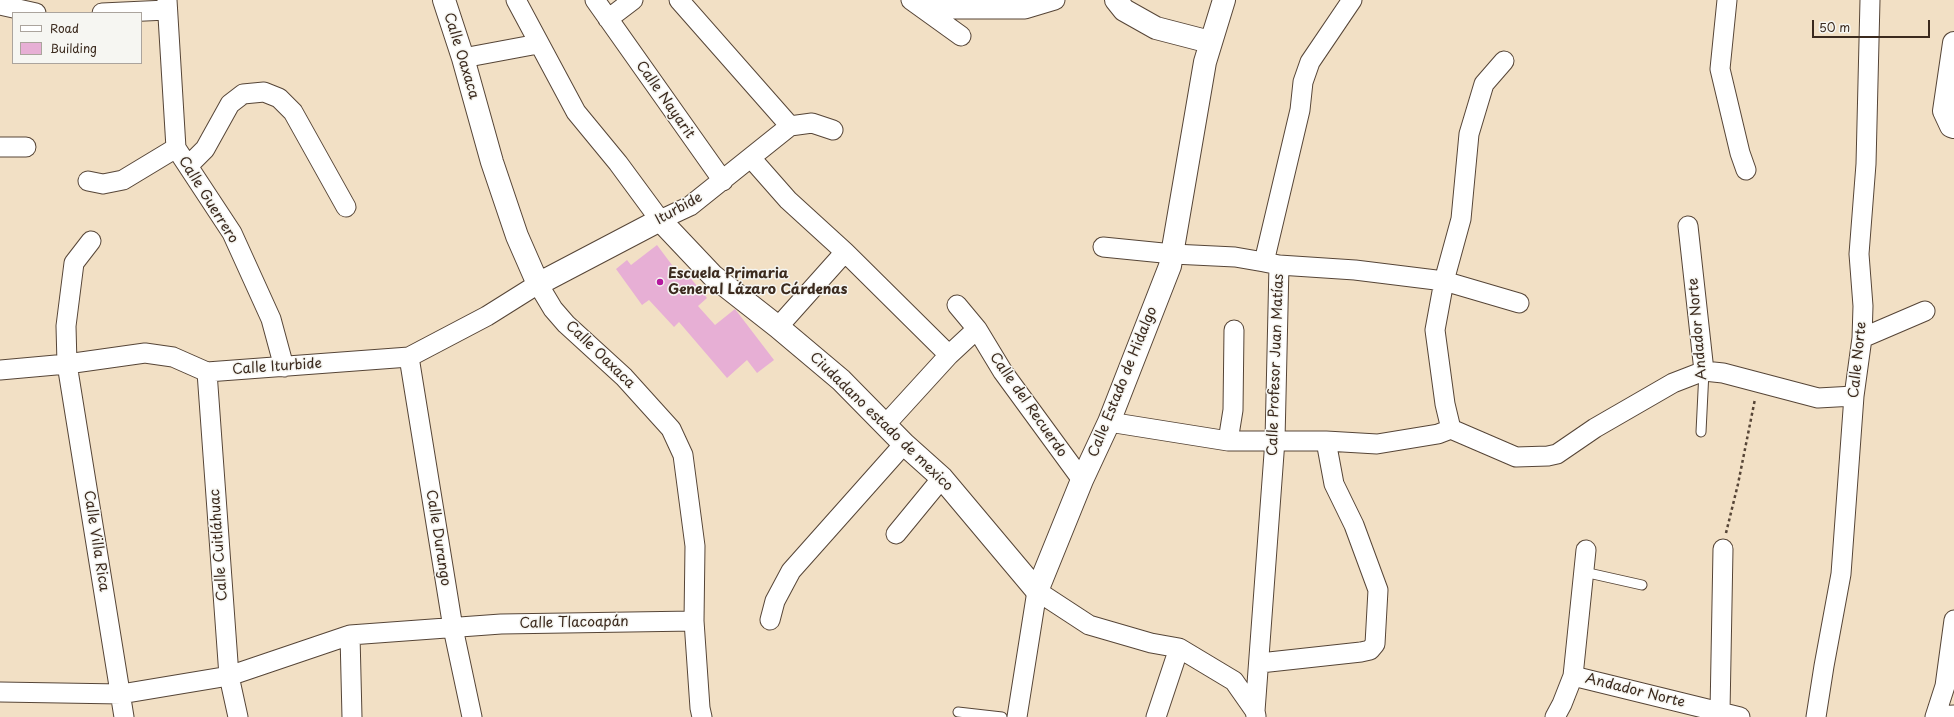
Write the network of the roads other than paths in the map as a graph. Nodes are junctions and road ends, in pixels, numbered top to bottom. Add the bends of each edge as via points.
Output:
1 (444, 0) edge
2 (516, 0) edge
3 (596, 0) edge
4 (633, 0) edge
5 (679, 0) edge
6 (1055, 0) edge
7 (1116, 0) edge
8 (1224, 0) edge
9 (1352, 0) edge
10 (1727, 0) edge
11 (1870, 0) edge
12 (0, 5) edge
13 (167, 5) edge
14 (919, 5) edge
15 (32, 12) edge
16 (110, 12) edge
17 (608, 19) junction
18 (961, 36) dead end
19 (1210, 42) junction
20 (538, 44) junction
21 (1954, 44) edge
22 (463, 58) junction
23 (1504, 60) dead end
24 (790, 126) junction
25 (1953, 127) edge
26 (833, 130) dead end
27 (0, 147) edge
28 (26, 147) dead end
29 (176, 148) junction
30 (751, 158) junction
31 (188, 166) junction
32 (1746, 170) dead end
33 (88, 181) dead end
34 (723, 181) junction
35 (346, 207) dead end
36 (660, 220) junction
37 (1688, 226) dead end
38 (91, 242) dead end
39 (1103, 247) dead end
40 (845, 252) junction
41 (1173, 254) junction
42 (1272, 263) junction
43 (1444, 281) junction
44 (538, 284) junction
45 (1519, 303) dead end
46 (958, 305) dead end
47 (1925, 311) dead end
48 (778, 326) junction
49 (977, 329) junction
50 (1234, 330) dead end
51 (1862, 338) junction
52 (949, 355) junction
53 (409, 357) junction
54 (67, 364) junction
55 (284, 367) junction
56 (0, 370) edge
57 (207, 372) junction
58 (1704, 372) junction
59 (1854, 396) junction
60 (1109, 422) junction
61 (886, 424) junction
62 (1451, 430) junction
63 (1701, 432) dead end
64 (1276, 440) junction
65 (1228, 441) junction
66 (1326, 441) junction
67 (904, 444) junction
68 (942, 478) junction
69 (1082, 480) junction
70 (896, 534) dead end
71 (1723, 549) road end
72 (1586, 550) dead end
73 (1584, 572) junction
74 (1642, 585) dead end
75 (1037, 591) junction
76 (770, 620) dead end
77 (1954, 620) edge
78 (694, 621) junction
79 (453, 628) junction
80 (350, 635) junction
81 (1179, 648) junction
82 (1260, 663) junction
83 (229, 676) junction
84 (1573, 676) junction
85 (0, 692) edge
86 (121, 694) junction
87 (958, 712) dead end
88 (1720, 712) junction
89 (1256, 714) edge
90 (1942, 716) edge
91 (124, 717) edge
92 (238, 717) edge
93 (352, 717) edge
94 (472, 717) edge
95 (702, 717) edge
96 (1002, 717) edge
97 (1018, 717) edge
98 (1156, 717) edge
99 (1555, 717) edge
100 (1740, 717) edge
101 (1816, 717) edge

1 - 22 street, Calle Oaxaca
2 - 20 street, Ciudadano estado de mexico
3 - 17 street, Calle Nayarit
4 - 17 street
5 - 24 street
6 - 14 street via 1025,9
7 - 19 street via 1124,10 1156,28
8 - 19 street, Calle Estado de Hidalgo
9 - 42 street, Calle Profesor Juan Matías via 1310,62 1303,82
10 - 32 street via 1720,69
11 - 51 street, Calle Norte via 1866,164 1859,248 1863,306
12 - 15 street
13 - 16 street
13 - 29 street, Calle Guerrero
14 - 18 street
17 - 34 street, Calle Nayarit
19 - 41 street, Calle Estado de Hidalgo
20 - 22 street
20 - 36 street, Ciudadano estado de mexico via 576,112
21 - 25 street via 1944,111
22 - 44 street, Calle Oaxaca via 492,162 517,236
23 - 43 street via 1484,84 1469,134 1461,219
24 - 26 street via 812,123
24 - 30 street, Iturbide
27 - 28 street
29 - 31 street, Calle Guerrero
29 - 33 street via 123,180 103,184
30 - 34 street, Iturbide
30 - 40 street via 788,200
31 - 35 street via 205,149 230,104 243,94 264,92 279,98 293,112
31 - 55 street, Calle Guerrero via 232,233 271,319
34 - 36 street, Iturbide via 690,206
36 - 44 street, Iturbide
36 - 48 street, Ciudadano estado de mexico via 712,276
37 - 58 street, Andador Norte
38 - 54 street, Calle Villa Rica via 74,264 66,326
39 - 41 street
40 - 48 street
40 - 52 street
41 - 42 street via 1235,257
41 - 60 street, Calle Estado de Hidalgo
42 - 43 street
42 - 64 street, Calle Profesor Juan Matías
43 - 45 street
43 - 62 street via 1435,330
44 - 53 street, Calle Iturbide via 487,316
44 - 78 street, Calle Oaxaca via 553,309 566,324 624,377 671,429 682,455 695,546
46 - 49 street, Calle del Recuerdo
47 - 51 street
48 - 61 street, Ciudadano estado de mexico
49 - 52 street
49 - 69 street, Calle del Recuerdo via 1003,372
50 - 65 street via 1233,410
51 - 59 street, Calle Norte
52 - 61 street
53 - 55 street, Calle Iturbide
53 - 79 street, Calle Durango
54 - 56 street, Calle Iturbide
54 - 57 street, Calle Iturbide via 145,353 173,357
54 - 86 street, Calle Villa Rica
55 - 57 street, Calle Iturbide
57 - 83 street, Calle Cuitláhuac
58 - 59 street via 1723,373 1818,398
58 - 62 street via 1672,383 1557,454 1516,457
58 - 63 lane, Andador Norte
59 - 101 street, Calle Norte via 1841,574
60 - 65 street
60 - 69 street, Calle Estado de Hidalgo
61 - 67 street, Ciudadano estado de mexico
62 - 66 street via 1377,444
64 - 65 street
64 - 66 street
64 - 82 street, Calle Profesor Juan Matías
66 - 82 street via 1334,484 1354,525 1378,590 1375,644 1370,650 1361,652
67 - 68 street, Ciudadano estado de mexico
67 - 76 street via 791,571 774,602
68 - 70 street
68 - 75 street, Ciudadano estado de mexico
69 - 75 street, Calle Estado de Hidalgo
71 - 88 street
72 - 73 street
73 - 74 lane
73 - 84 street
75 - 81 street, Ciudadano estado de mexico via 1089,625 1151,643
75 - 97 street, Calle Estado de Hidalgo
77 - 90 street
78 - 79 street, Calle Tlacoapán via 501,624
78 - 95 street, Calle Oaxaca
79 - 80 street, Calle Tlacoapán
79 - 94 street, Calle Durango
80 - 83 street, Calle Tlacoapán
80 - 93 street
81 - 89 street, Ciudadano estado de mexico via 1234,681
81 - 98 street
82 - 89 street, Calle Profesor Juan Matías
83 - 86 street, Calle Tlacoapán
83 - 92 street, Calle Cuitláhuac
84 - 88 street, Andador Norte
84 - 99 street
85 - 86 street, Calle Tlacoapán
86 - 91 street, Calle Villa Rica
87 - 96 lane
88 - 100 street, Andador Norte

